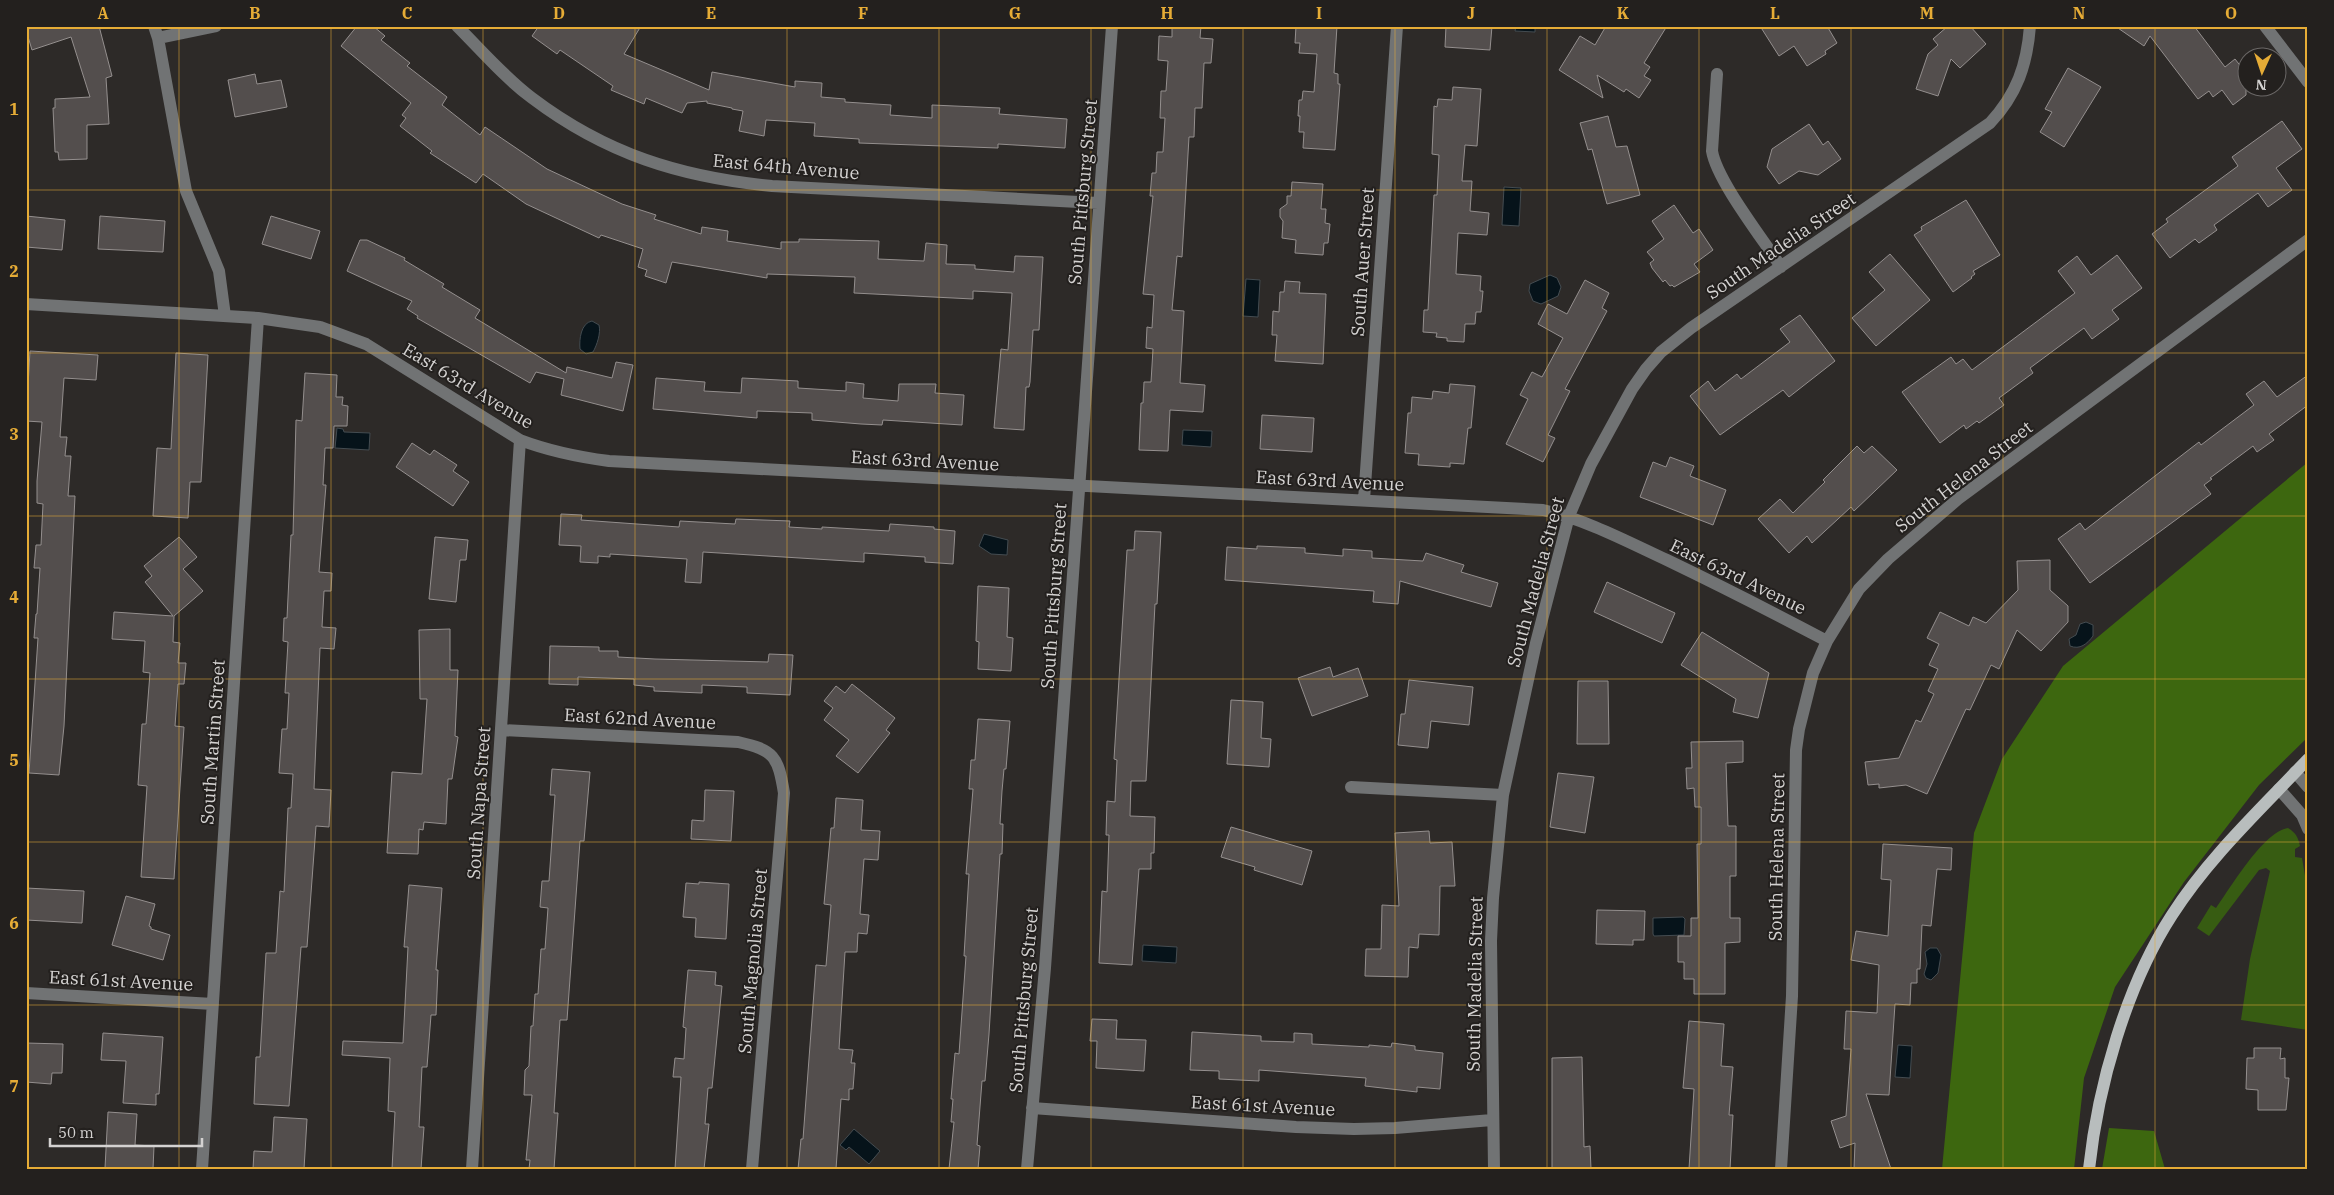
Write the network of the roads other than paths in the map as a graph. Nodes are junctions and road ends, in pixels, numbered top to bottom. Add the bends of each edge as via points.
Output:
1 (216, 26) edge
2 (457, 26) edge
3 (1112, 26) edge
4 (1397, 26) edge
5 (2030, 26) edge
6 (2266, 26) edge
7 (156, 32) edge
8 (1717, 74) dead end
9 (2308, 82) edge
10 (1098, 203) junction
11 (2308, 240) edge
12 (1781, 267) junction
13 (26, 304) edge
14 (224, 316) junction
15 (258, 318) junction
16 (520, 440) junction
17 (1079, 487) junction
18 (1364, 500) junction
19 (1569, 516) junction
20 (1827, 641) junction
21 (501, 730) junction
22 (774, 757) joint
23 (2308, 759) edge
24 (2295, 772) junction
25 (1351, 787) dead end
26 (2308, 787) edge
27 (2280, 789) junction
28 (1503, 795) junction
29 (2308, 829) edge
30 (26, 993) edge
31 (213, 1004) junction
32 (1032, 1108) junction
33 (1492, 1120) junction
34 (202, 1169) edge
35 (472, 1169) edge
36 (752, 1169) edge
37 (1027, 1169) edge
38 (1494, 1169) edge
39 (1781, 1169) edge
40 (2089, 1169) edge

1 - 7 street
2 - 10 street, East 64th Avenue via 530,97 566,122 641,159 688,174 772,186
3 - 10 street, South Pittsburg Street
4 - 18 street, South Auer Street
5 - 12 street, South Madelia Street via 2022,71 2012,96 1990,123
6 - 9 street
7 - 14 street via 186,191 219,271
8 - 12 street via 1713,160
10 - 17 street, South Pittsburg Street
11 - 20 street, South Helena Street via 1958,499 1888,559 1859,589
12 - 19 street, South Madelia Street via 1691,328 1646,369 1591,464
13 - 14 street, East 63rd Avenue
14 - 15 street, East 63rd Avenue
15 - 16 street, East 63rd Avenue via 320,327 366,344
15 - 31 street, South Martin Street
16 - 17 street, East 63rd Avenue via 562,454 609,461
16 - 21 street, South Napa Street
17 - 18 street, East 63rd Avenue
17 - 32 street, South Pittsburg Street
18 - 19 street, East 63rd Avenue via 1521,508
19 - 20 street, East 63rd Avenue via 1600,528
19 - 28 street, South Madelia Street via 1536,643
20 - 39 street, South Helena Street via 1812,673 1796,750 1792,996
21 - 22 street, East 62nd Avenue via 738,742 761,747
21 - 35 street, South Napa Street
22 - 36 street, South Magnolia Street via 784,793
23 - 24 main road
24 - 26 street
24 - 27 main road
25 - 28 street
27 - 29 street via 2302,815
27 - 40 main road via 2239,829 2201,877 2172,915 2145,963 2108,1065 2093,1131
28 - 33 street, South Madelia Street via 1491,932
30 - 31 street, East 61st Avenue
31 - 34 street, South Martin Street
32 - 33 street, East 61st Avenue via 1354,1129
32 - 37 street, South Pittsburg Street
33 - 38 street, South Madelia Street

